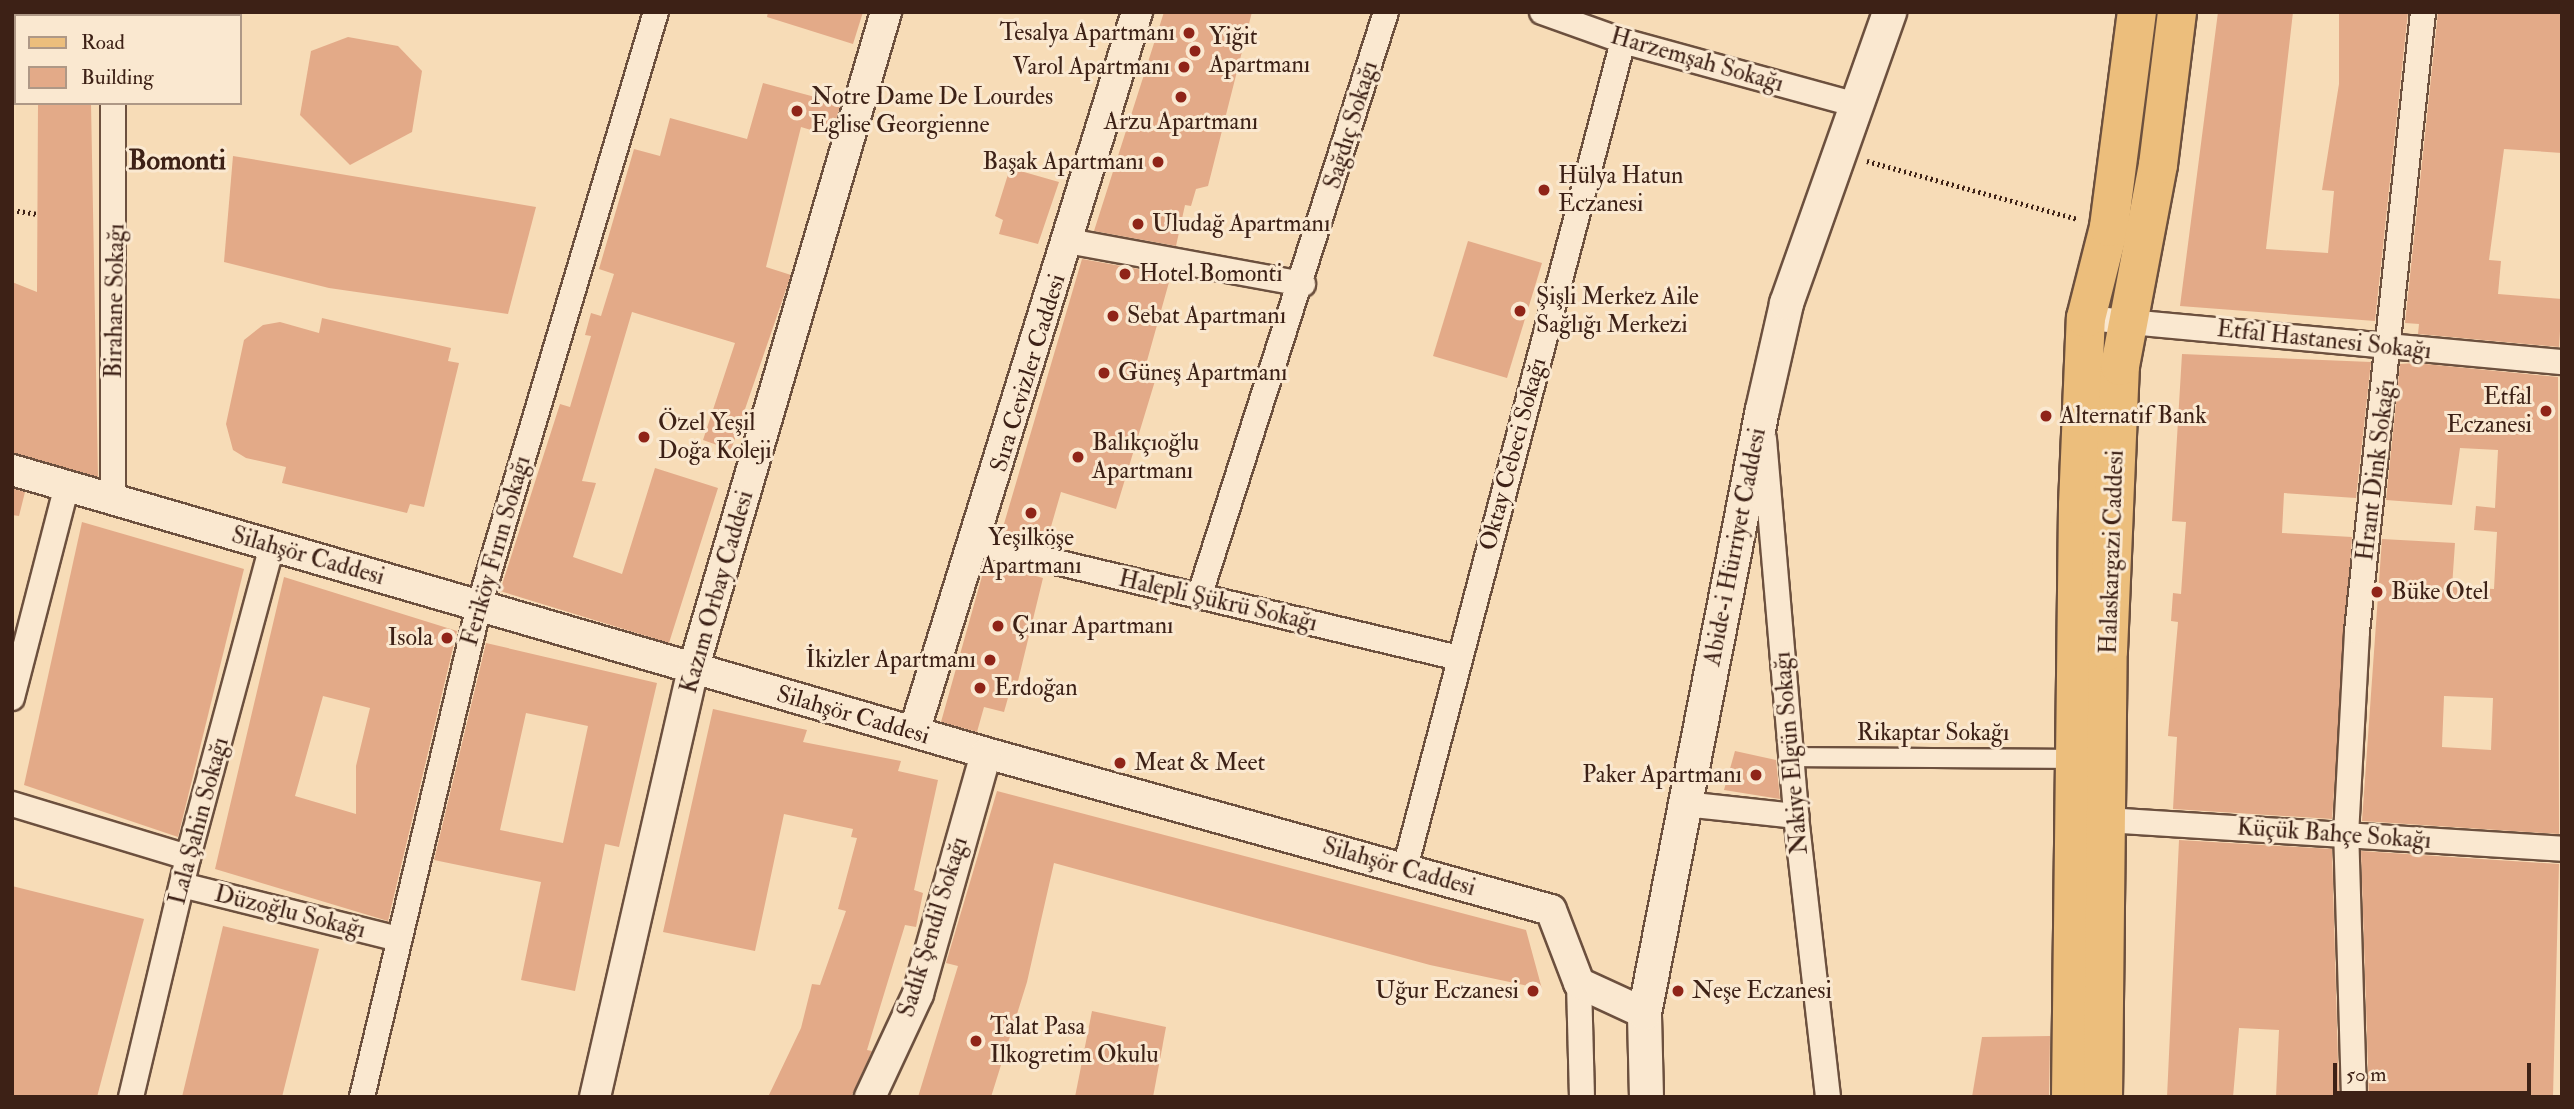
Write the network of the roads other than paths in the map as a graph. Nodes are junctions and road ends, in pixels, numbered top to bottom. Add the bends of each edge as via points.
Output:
1 (656, 12) edge
2 (886, 12) edge
3 (1138, 12) edge
4 (1386, 12) edge
5 (1542, 12) edge
6 (1889, 12) edge
7 (2137, 12) edge
8 (2177, 12) edge
9 (2423, 12) edge
10 (1623, 41) junction
11 (1853, 104) junction
12 (113, 105) edge
13 (1068, 241) junction
14 (1303, 284) junction
15 (2086, 318) junction
16 (2125, 320) junction
17 (2390, 347) junction
18 (2562, 362) edge
19 (1762, 409) junction
20 (12, 470) edge
21 (67, 486) junction
22 (113, 499) junction
23 (976, 543) junction
24 (272, 546) junction
25 (1199, 597) junction
26 (479, 606) junction
27 (1459, 658) junction
28 (693, 670) junction
29 (12, 698) edge
30 (914, 732) junction
31 (986, 753) junction
32 (1791, 757) junction
33 (2074, 759) junction
34 (12, 804) edge
35 (1685, 804) junction
36 (1796, 817) junction
37 (2106, 820) junction
38 (2346, 835) junction
39 (2562, 849) edge
40 (188, 857) junction
41 (1405, 868) junction
42 (182, 885) junction
43 (399, 939) junction
44 (1579, 983) junction
45 (1644, 1013) junction
46 (131, 1097) edge
47 (362, 1097) edge
48 (595, 1097) edge
49 (870, 1097) edge
50 (1582, 1097) edge
51 (1646, 1097) edge
52 (1828, 1097) edge
53 (2071, 1097) edge
54 (2104, 1097) edge
55 (2354, 1097) edge

1 - 26 street, Feriköy Fırın Sokağı
2 - 28 street, Kazım Orbay Caddesi
3 - 13 street, Sıra Cevizler Caddesi
4 - 14 street, Sağdıç Sokağı
5 - 10 street, Harzemşah Sokağı
6 - 11 main road, Abide-i Hürriyet Caddesi
7 - 15 main road, Halaskargazi Caddesi via 2109,227
8 - 16 main road, Halaskargazi Caddesi via 2158,165
9 - 17 street, Hrant Dink Sokağı
10 - 11 street, Harzemşah Sokağı
10 - 27 street, Oktay Cebeci Sokağı
11 - 19 main road, Abide-i Hürriyet Caddesi via 1786,303
12 - 22 street, Birahane Sokağı
13 - 14 street
13 - 23 street, Sıra Cevizler Caddesi
14 - 25 street, Sağdıç Sokağı
15 - 16 street, Etfal Hastanesi Sokağı
15 - 33 main road, Halaskargazi Caddesi
16 - 17 street, Etfal Hastanesi Sokağı
16 - 37 main road, Halaskargazi Caddesi via 2111,552
17 - 18 street, Etfal Hastanesi Sokağı
17 - 38 street, Hrant Dink Sokağı via 2357,631
19 - 32 street, Nakiye Elgün Sokağı
19 - 35 main road, Abide-i Hürriyet Caddesi
20 - 21 street, Silahşör Caddesi
21 - 22 street, Silahşör Caddesi
21 - 29 street
22 - 24 street, Silahşör Caddesi
23 - 25 street, Halepli Şükrü Sokağı
23 - 30 street, Sıra Cevizler Caddesi
24 - 26 street, Silahşör Caddesi
24 - 40 street, Lala Şahin Sokağı
25 - 27 street, Halepli Şükrü Sokağı
26 - 28 street, Silahşör Caddesi
26 - 43 street, Feriköy Fırın Sokağı
27 - 41 street, Oktay Cebeci Sokağı
28 - 30 street, Silahşör Caddesi
28 - 48 street, Kazım Orbay Caddesi
30 - 31 street, Silahşör Caddesi
31 - 41 street, Silahşör Caddesi
31 - 49 street, Sadık Şendil Sokağı via 918,994
32 - 33 street, Rikaptar Sokağı
32 - 36 street, Nakiye Elgün Sokağı
33 - 53 main road, Halaskargazi Caddesi
34 - 40 street
35 - 36 street
35 - 45 main road, Abide-i Hürriyet Caddesi
36 - 52 street, Nakiye Elgün Sokağı
37 - 38 street, Küçük Bahçe Sokağı
37 - 54 main road, Halaskargazi Caddesi
38 - 39 street, Küçük Bahçe Sokağı
38 - 55 street, Hrant Dink Sokağı
40 - 42 street, Lala Şahin Sokağı
41 - 44 street, Silahşör Caddesi via 1551,910
42 - 43 street, Düzoğlu Sokağı
42 - 46 street, Lala Şahin Sokağı
43 - 47 street, Feriköy Fırın Sokağı
44 - 45 street
44 - 50 street
45 - 51 main road, Abide-i Hürriyet Caddesi

